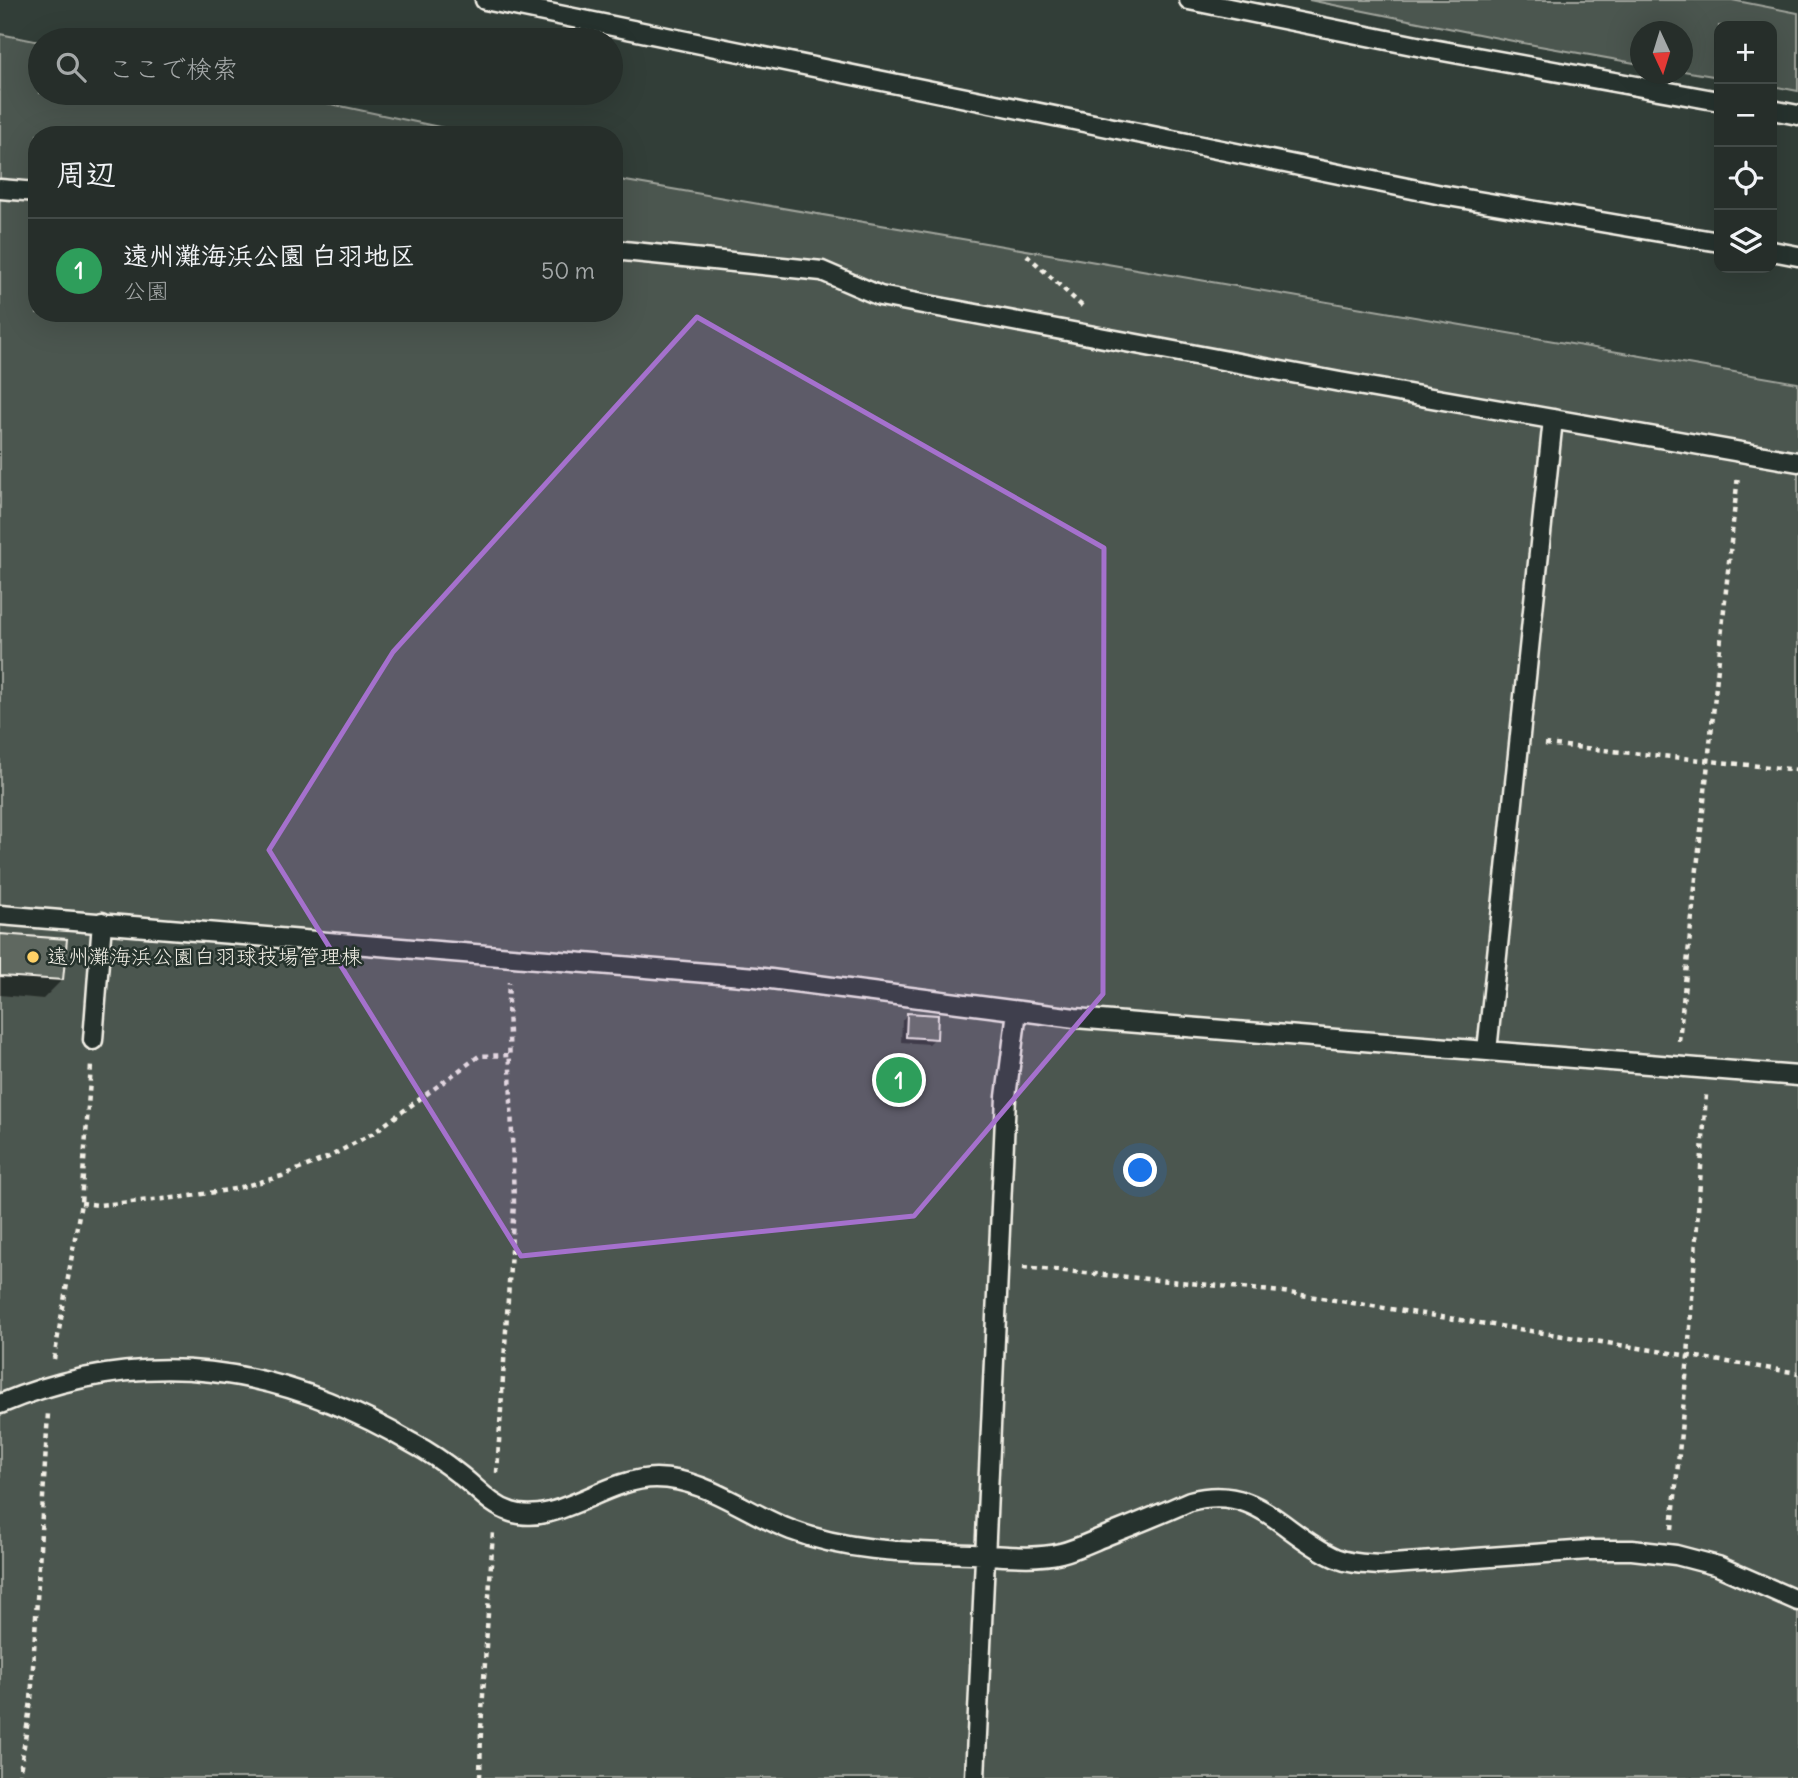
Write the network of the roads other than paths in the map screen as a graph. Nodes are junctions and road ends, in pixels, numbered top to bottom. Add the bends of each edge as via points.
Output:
1 (485, 0) edge
2 (1189, 0) edge
3 (622, 28) edge
4 (623, 28) edge
5 (1714, 100) edge
6 (1777, 111) edge
7 (1798, 115) edge
8 (0, 188) edge
9 (28, 191) edge
10 (1714, 241) edge
11 (623, 251) edge
12 (1777, 252) edge
13 (1798, 256) edge
14 (1553, 419) junction
15 (1798, 462) edge
16 (0, 915) edge
17 (102, 922) junction
18 (1017, 1011) junction
19 (93, 1040) road end
20 (1487, 1051) junction
21 (1798, 1076) edge
22 (0, 1404) edge
23 (986, 1555) junction
24 (1798, 1601) edge
25 (975, 1778) edge

1 - 3 lane
2 - 5 lane
4 - 10 lane via 1442,195
6 - 7 lane
8 - 9 lane
11 - 14 lane via 822,271 880,296
12 - 13 lane
14 - 15 lane
14 - 20 lane
16 - 17 lane
17 - 18 lane via 755,977
17 - 19 lane
18 - 20 lane
18 - 23 lane via 1006,1097
20 - 21 lane
22 - 23 lane via 50,1385 124,1370 220,1372 313,1396 365,1417 414,1444 495,1505 515,1514 547,1514 630,1480 657,1478 709,1490 788,1529 822,1540 857,1548
23 - 24 lane via 1061,1553 1190,1501 1226,1496 1259,1508 1338,1559 1358,1564 1632,1550 1718,1566
23 - 25 lane

